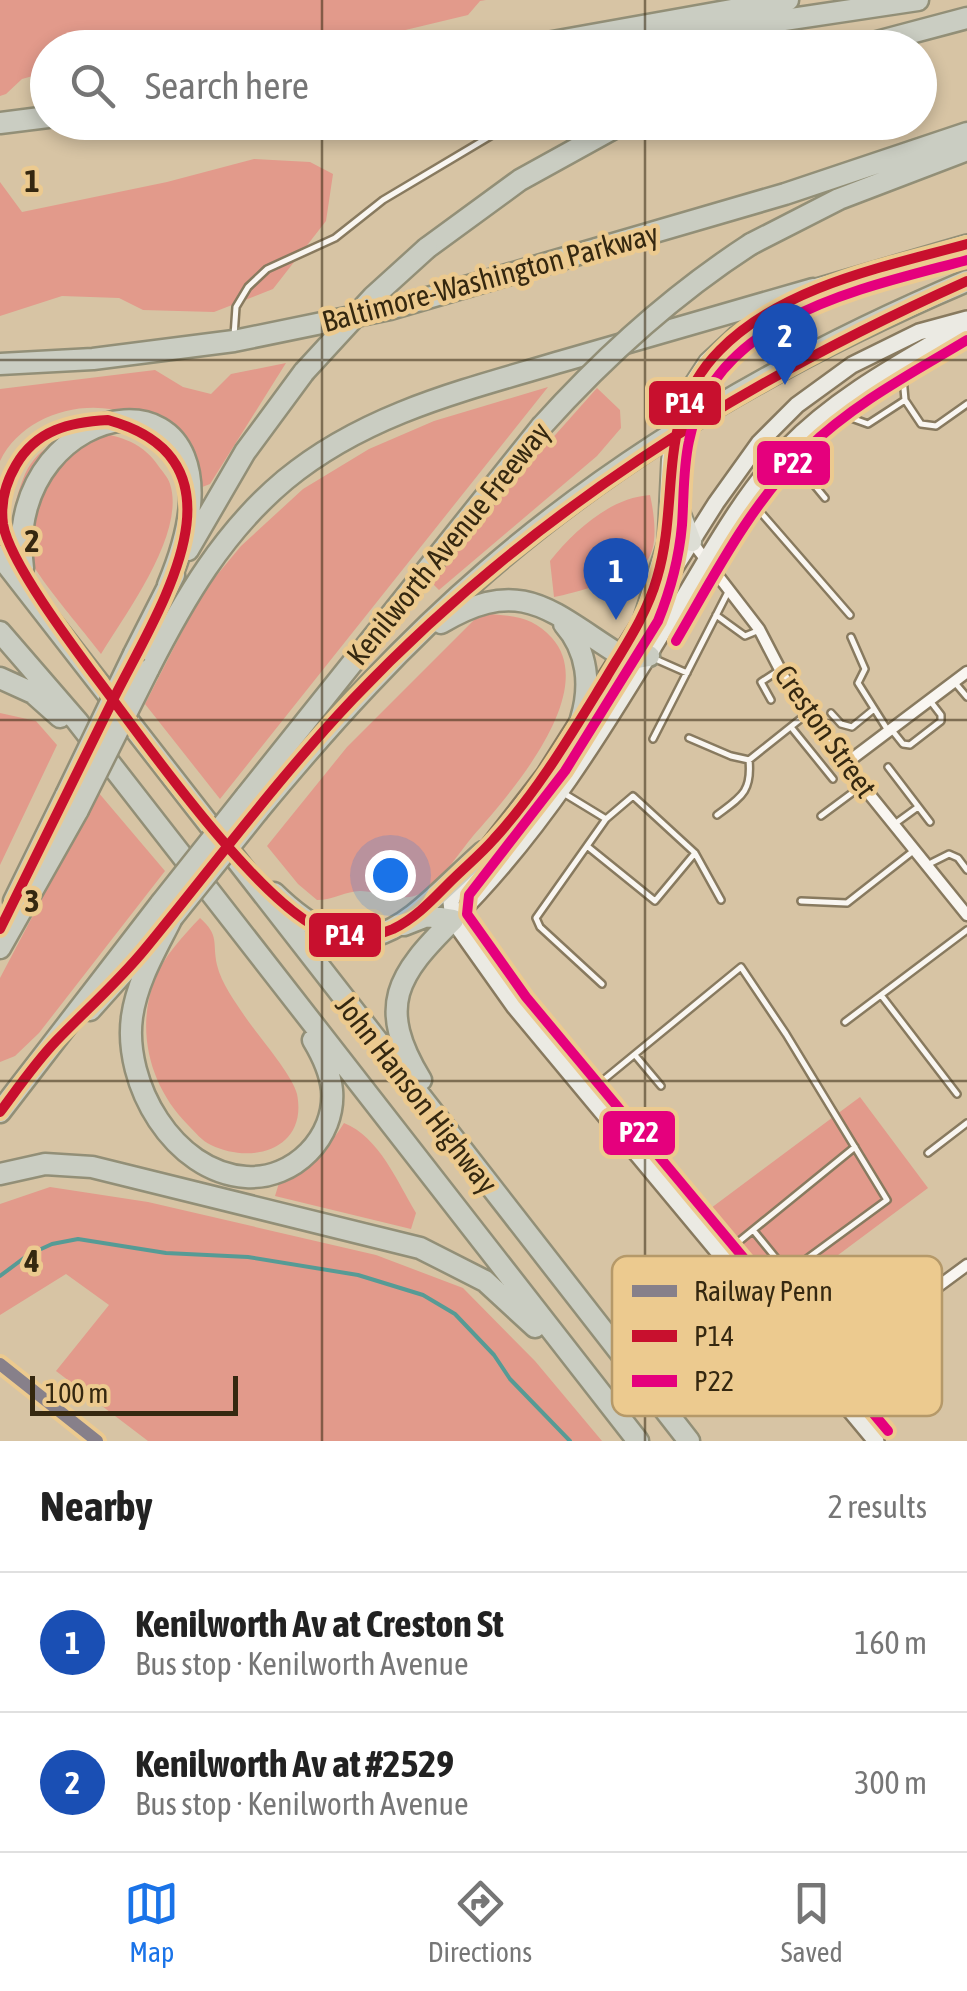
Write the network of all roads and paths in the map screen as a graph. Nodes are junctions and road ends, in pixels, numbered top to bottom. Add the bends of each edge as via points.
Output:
1 (788, 0) edge
2 (918, 0) edge
3 (967, 18) edge
4 (620, 30) edge
5 (729, 30) edge
6 (922, 30) edge
7 (30, 120) edge
8 (0, 122) edge
9 (967, 133) edge
10 (484, 140) edge
11 (592, 140) edge
12 (967, 150) edge
13 (967, 244) edge
14 (967, 281) edge
15 (812, 289) junction
16 (967, 321) edge
17 (234, 342) junction
18 (902, 362) junction
19 (0, 364) edge
20 (905, 400) junction
21 (967, 404) edge
22 (829, 410) junction
23 (675, 432) junction
24 (785, 450) junction
25 (671, 486) junction
26 (746, 497) junction
27 (824, 498) dead end
28 (692, 542) junction
29 (0, 556) edge
30 (706, 560) junction
31 (168, 585) junction
32 (729, 590) junction
33 (548, 610) junction
34 (716, 616) junction
35 (850, 616) dead end
36 (643, 618) junction
37 (760, 629) junction
38 (0, 632) edge
39 (852, 638) dead end
40 (409, 642) junction
41 (74, 651) junction
42 (620, 655) junction
43 (649, 656) junction
44 (141, 662) junction
45 (780, 670) junction
46 (967, 672) edge
47 (687, 673) junction
48 (0, 678) edge
49 (954, 681) junction
50 (967, 697) edge
51 (771, 700) dead end
52 (930, 700) junction
53 (874, 709) junction
54 (831, 713) dead end
55 (808, 714) junction
56 (581, 719) junction
57 (792, 726) junction
58 (890, 730) junction
59 (689, 738) dead end
60 (653, 739) dead end
61 (749, 760) junction
62 (846, 764) junction
63 (888, 767) dead end
64 (833, 780) dead end
65 (862, 785) junction
66 (562, 793) junction
67 (72, 802) junction
68 (252, 804) junction
69 (143, 805) junction
70 (918, 807) junction
71 (718, 815) dead end
72 (821, 816) dead end
73 (606, 819) junction
74 (930, 822) dead end
75 (894, 824) junction
76 (224, 843) junction
77 (587, 846) junction
78 (915, 850) junction
79 (483, 852) junction
80 (695, 852) junction
81 (927, 866) junction
82 (967, 870) edge
83 (15, 900) junction
84 (721, 900) dead end
85 (800, 901) dead end
86 (166, 910) junction
87 (967, 915) edge
88 (0, 920) edge
89 (453, 920) junction
90 (404, 925) junction
91 (0, 929) edge
92 (967, 930) edge
93 (0, 948) edge
94 (274, 973) junction
95 (602, 984) dead end
96 (880, 995) junction
97 (845, 1022) dead end
98 (635, 1055) junction
99 (661, 1086) dead end
100 (588, 1093) junction
101 (956, 1094) dead end
102 (0, 1112) edge
103 (967, 1123) edge
104 (855, 1146) junction
105 (928, 1153) dead end
106 (468, 1159) junction
107 (0, 1174) edge
108 (753, 1230) junction
109 (723, 1255) joint
110 (774, 1256) edge
111 (811, 1256) edge
112 (967, 1265) edge
113 (942, 1283) edge
114 (612, 1344) edge
115 (610, 1406) junction
116 (612, 1408) edge
117 (618, 1416) edge
118 (668, 1416) edge
119 (857, 1416) edge
120 (881, 1416) edge
121 (866, 1427) junction
122 (638, 1441) edge
123 (688, 1441) edge
124 (876, 1441) edge

1 - 4 highway
2 - 5 highway
3 - 6 highway
7 - 8 highway
9 - 17 highway, Baltimore-Washington Parkway via 445,294
10 - 17 lane via 383,200 335,238 267,269 236,306
11 - 31 highway, bridge via 520,180 427,248 364,305 304,372 232,473
12 - 68 highway, Kenilworth Avenue Freeway, bridge via 840,199 751,244 641,326 541,427
13 - 15 main road
14 - 23 highway via 813,354
15 - 23 main road via 717,353 690,391
15 - 44 highway via 428,402 348,436 286,480 232,533
16 - 18 main road
16 - 28 main road via 932,326 882,349 810,394 746,459
17 - 19 highway, Baltimore-Washington Parkway
18 - 20 lane
18 - 22 main road
20 - 21 lane via 929,428
20 - 22 lane via 868,424
22 - 24 main road
23 - 25 main road
23 - 40 highway via 516,546
24 - 26 main road
24 - 27 lane
25 - 28 main road
25 - 36 main road via 667,543
26 - 30 main road
26 - 35 lane
28 - 30 street, Creston Street
28 - 36 main road
29 - 41 highway, John Hanson Highway
30 - 32 street, Creston Street
30 - 43 main road
31 - 41 highway via 188,504 170,457 150,437 114,420 75,420 39,437 9,476 2,523
31 - 44 highway
32 - 34 lane
32 - 37 street, Creston Street
33 - 40 highway via 519,599 488,601
33 - 42 highway
33 - 56 highway via 581,650
34 - 37 lane via 745,636
34 - 47 lane
36 - 42 main road
37 - 45 street, Creston Street
38 - 69 highway, John Hanson Highway
39 - 53 lane via 864,668 858,683
40 - 68 highway
41 - 76 highway, John Hanson Highway
42 - 43 highway
42 - 56 main road
43 - 47 lane
43 - 66 main road
44 - 67 highway, bridge
45 - 51 lane via 761,682
45 - 55 street, Creston Street
46 - 49 street
47 - 60 lane
48 - 69 highway via 43,700
49 - 50 lane
49 - 52 street
52 - 58 street
52 - 58 lane via 941,721 910,744
53 - 54 lane via 852,726
53 - 58 lane
55 - 57 lane
55 - 62 street, Creston Street
56 - 79 main road
57 - 61 lane
57 - 64 lane
58 - 62 street
59 - 61 lane
61 - 71 lane via 751,780 742,796
62 - 65 street, Creston Street
63 - 70 lane
65 - 72 lane
65 - 75 street, Creston Street
66 - 73 lane
66 - 89 main road
67 - 83 highway
67 - 93 highway
68 - 86 highway, Kenilworth Avenue Freeway, bridge
69 - 94 highway, John Hanson Highway
70 - 74 lane
70 - 75 lane
73 - 77 lane
73 - 80 lane via 633,796
75 - 78 street, Creston Street
76 - 90 highway via 317,927 364,936
76 - 106 highway, John Hanson Highway
77 - 80 lane via 655,901
77 - 95 lane via 536,918
78 - 81 street, Creston Street
78 - 85 lane via 847,903
79 - 89 main road via 456,888
79 - 90 highway
80 - 84 lane
81 - 82 lane via 948,854
81 - 87 street, Creston Street
83 - 88 highway
83 - 91 highway
86 - 94 highway via 134,1004 135,1070 170,1134 196,1157 237,1176 266,1176 298,1161 320,1138 332,1108 326,1064
86 - 102 highway, Kenilworth Avenue Freeway
89 - 90 highway via 427,916
89 - 100 main road via 504,994
89 - 106 highway via 408,968 397,1018 405,1054
92 - 96 lane
94 - 115 highway, John Hanson Highway
96 - 97 lane
96 - 101 lane
98 - 99 lane
98 - 100 lane
98 - 104 lane via 741,967
100 - 109 main road
103 - 105 lane
104 - 108 lane
104 - 111 lane via 884,1203
106 - 114 highway, John Hanson Highway
107 - 115 highway via 34,1164 92,1167 420,1248 466,1269 504,1297
108 - 109 lane
108 - 110 lane
112 - 113 street
115 - 116 highway, John Hanson Highway
117 - 122 highway, John Hanson Highway
118 - 123 highway, John Hanson Highway
119 - 121 main road
120 - 121 lane
121 - 124 main road

